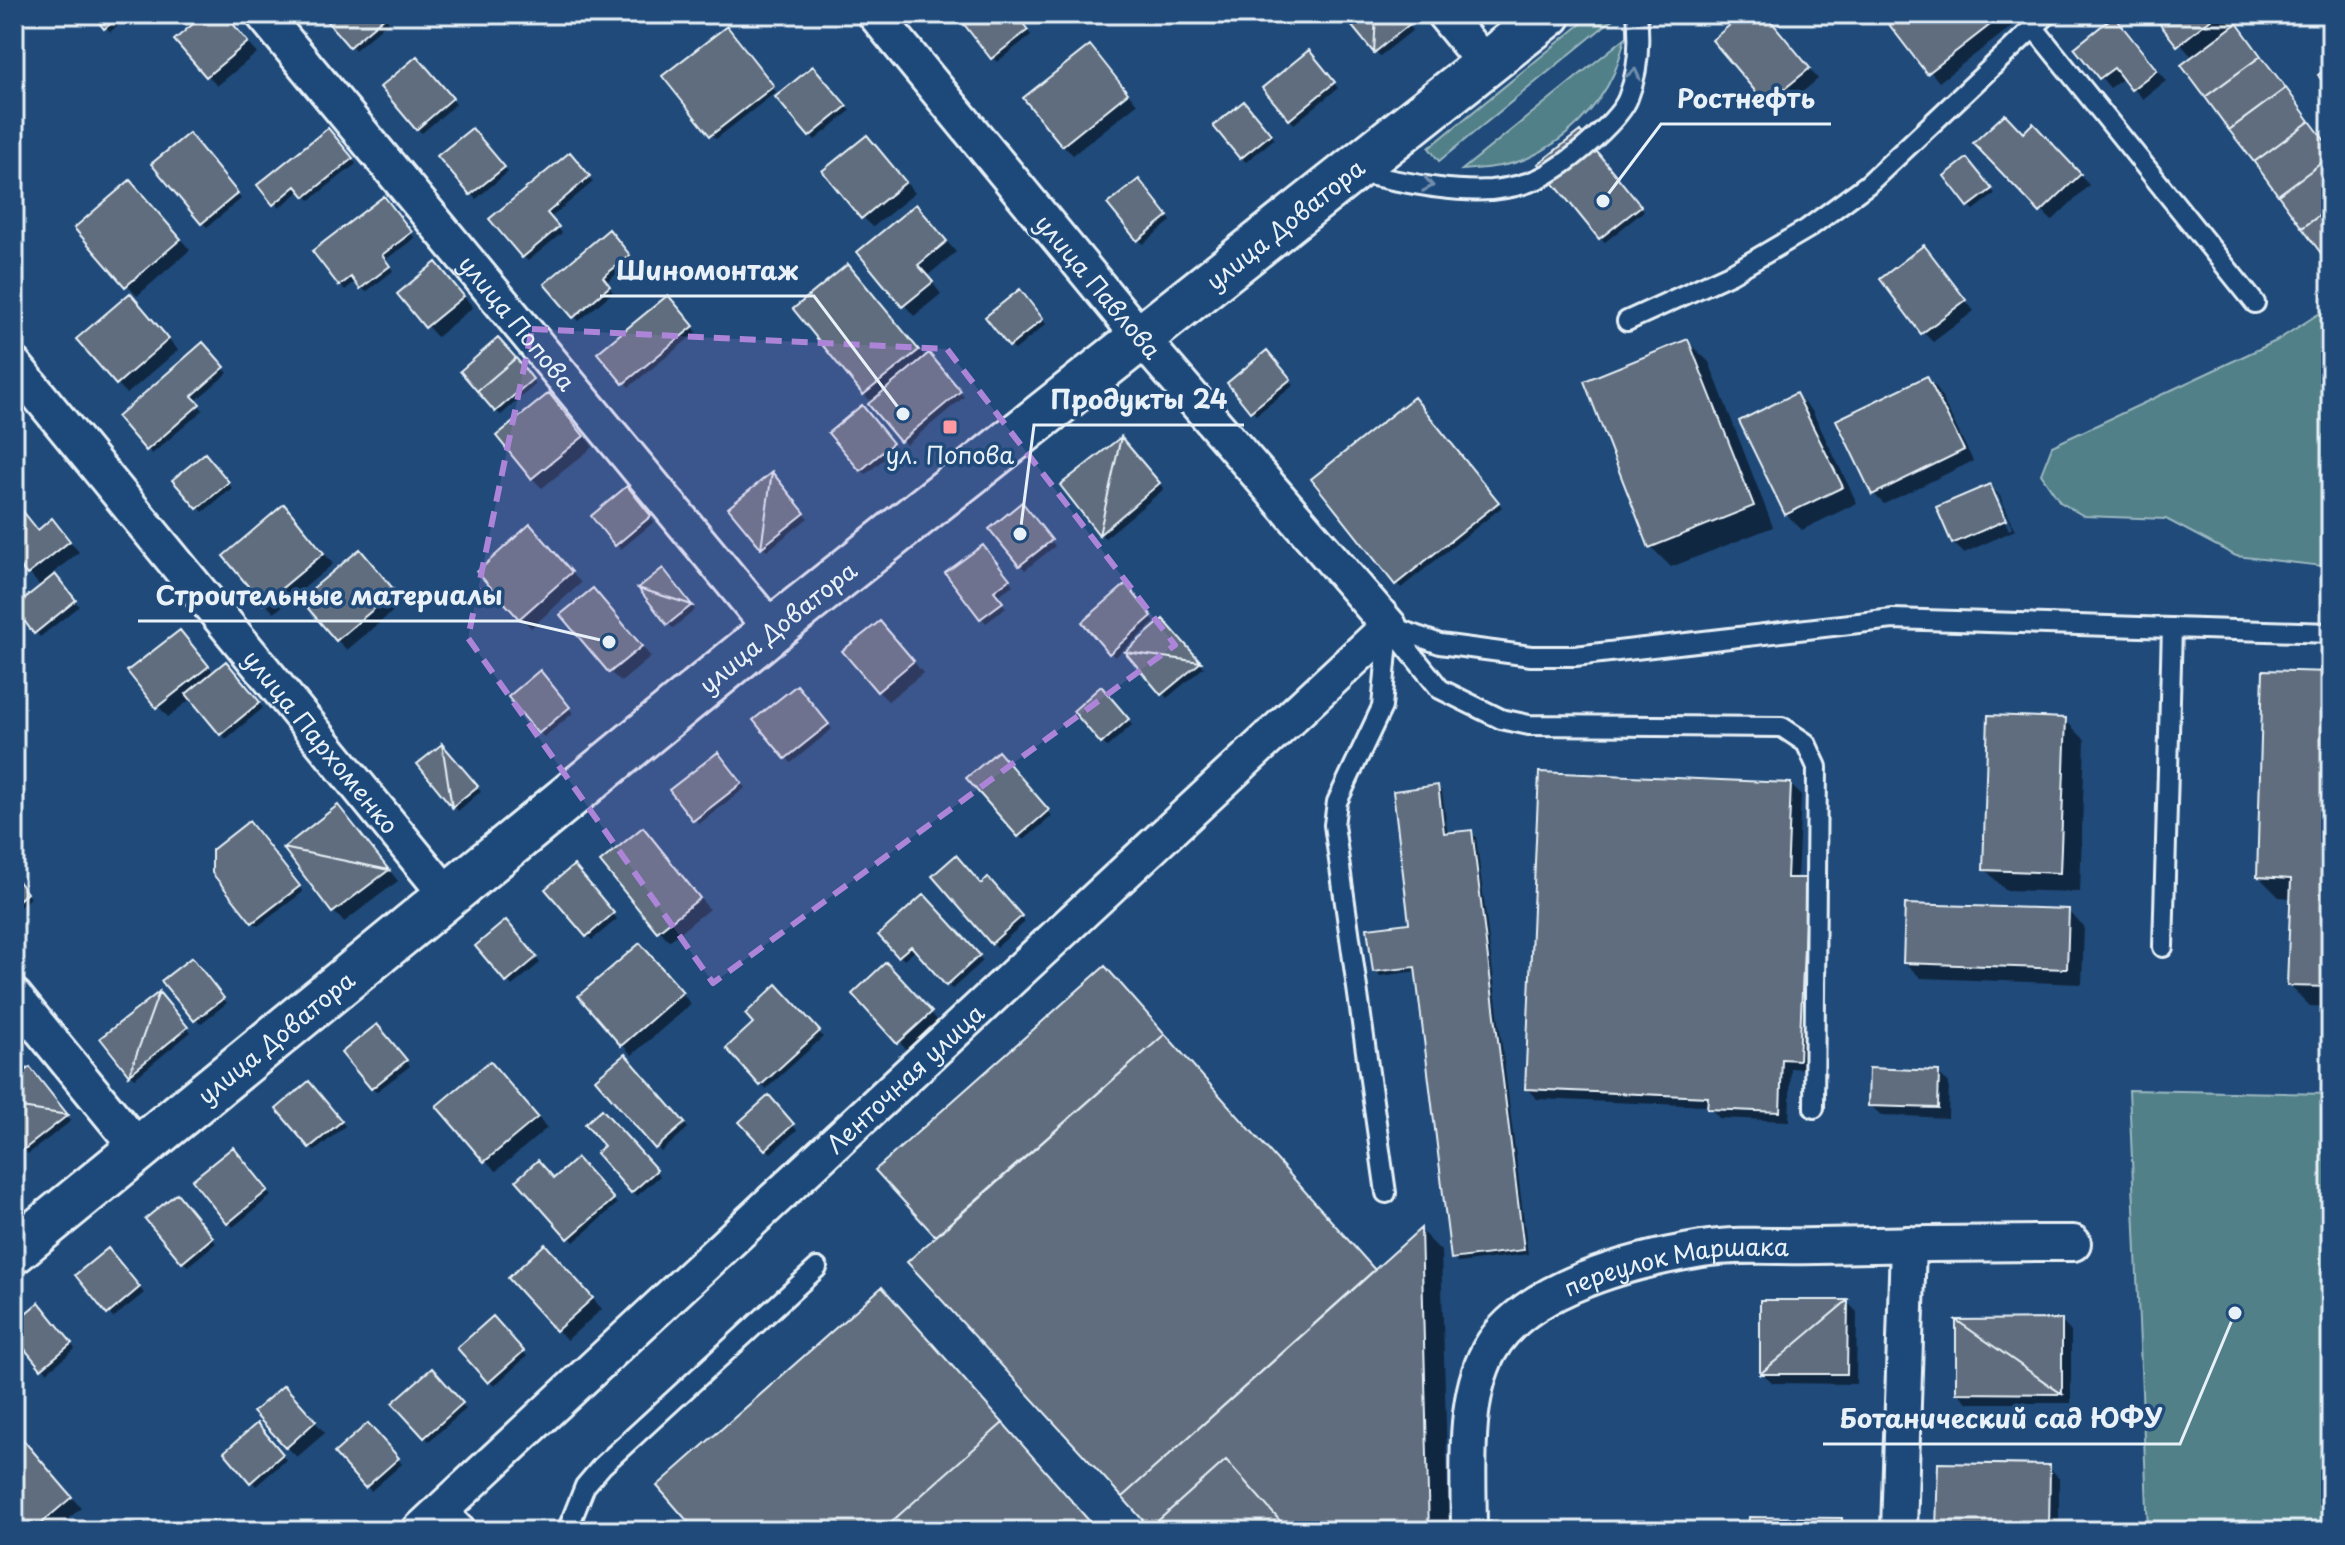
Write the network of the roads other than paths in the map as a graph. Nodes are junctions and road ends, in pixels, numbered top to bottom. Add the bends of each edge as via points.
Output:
1 (263, 14) edge
2 (875, 14) edge
3 (1444, 14) edge
4 (1549, 14) edge
5 (1637, 14) edge
6 (2048, 14) edge
7 (2034, 28) junction
8 (1486, 65) junction
9 (1351, 172) junction
10 (2255, 303) dead end
11 (1627, 321) dead end
12 (1140, 337) junction
13 (14, 365) edge
14 (1389, 626) junction
15 (2172, 628) junction
16 (772, 630) junction
17 (2331, 633) edge
18 (448, 896) junction
19 (2163, 947) dead end
20 (14, 996) edge
21 (1814, 1108) dead end
22 (139, 1149) junction
23 (1386, 1193) dead end
24 (2073, 1243) dead end
25 (1908, 1244) junction
26 (14, 1251) edge
27 (817, 1268) dead end
28 (445, 1507) junction
29 (419, 1531) edge
30 (469, 1531) edge
31 (567, 1531) edge
32 (1469, 1531) edge
33 (1899, 1531) edge

1 - 16 street, улица Попова
2 - 12 street, улица Павлова
3 - 8 street
4 - 8 main road, улица Доватора
9 -> 5 lane via 1461,191 1521,185 1554,171 1612,122 1627,101 1640,42
6 - 7 lane
7 - 10 lane
7 - 11 lane via 1868,184 1807,229 1732,273
8 - 9 main road, улица Доватора
9 - 12 main road, улица Доватора
12 - 14 street, улица Павлова
12 - 16 main road, улица Доватора
13 - 18 street, улица Пархоменко
14 - 15 lane via 1440,644 1531,656 1575,656 1893,619
14 - 21 lane via 1440,689 1501,719 1529,725 1782,727 1806,743 1817,767
14 - 23 lane via 1382,707 1337,802 1334,825
14 - 28 street, Ленточная улица
15 - 17 lane
15 - 19 lane
16 - 18 main road, улица Доватора
18 - 22 main road, улица Доватора
20 - 22 street
22 - 26 main road, улица Доватора
24 - 25 street, переулок Маршака
25 - 32 street, переулок Маршака via 1705,1248 1635,1263 1550,1295 1513,1322 1490,1350 1476,1383
25 - 33 street
27 - 31 lane via 602,1466 585,1486
28 - 29 street, Ленточная улица
28 - 30 lane

